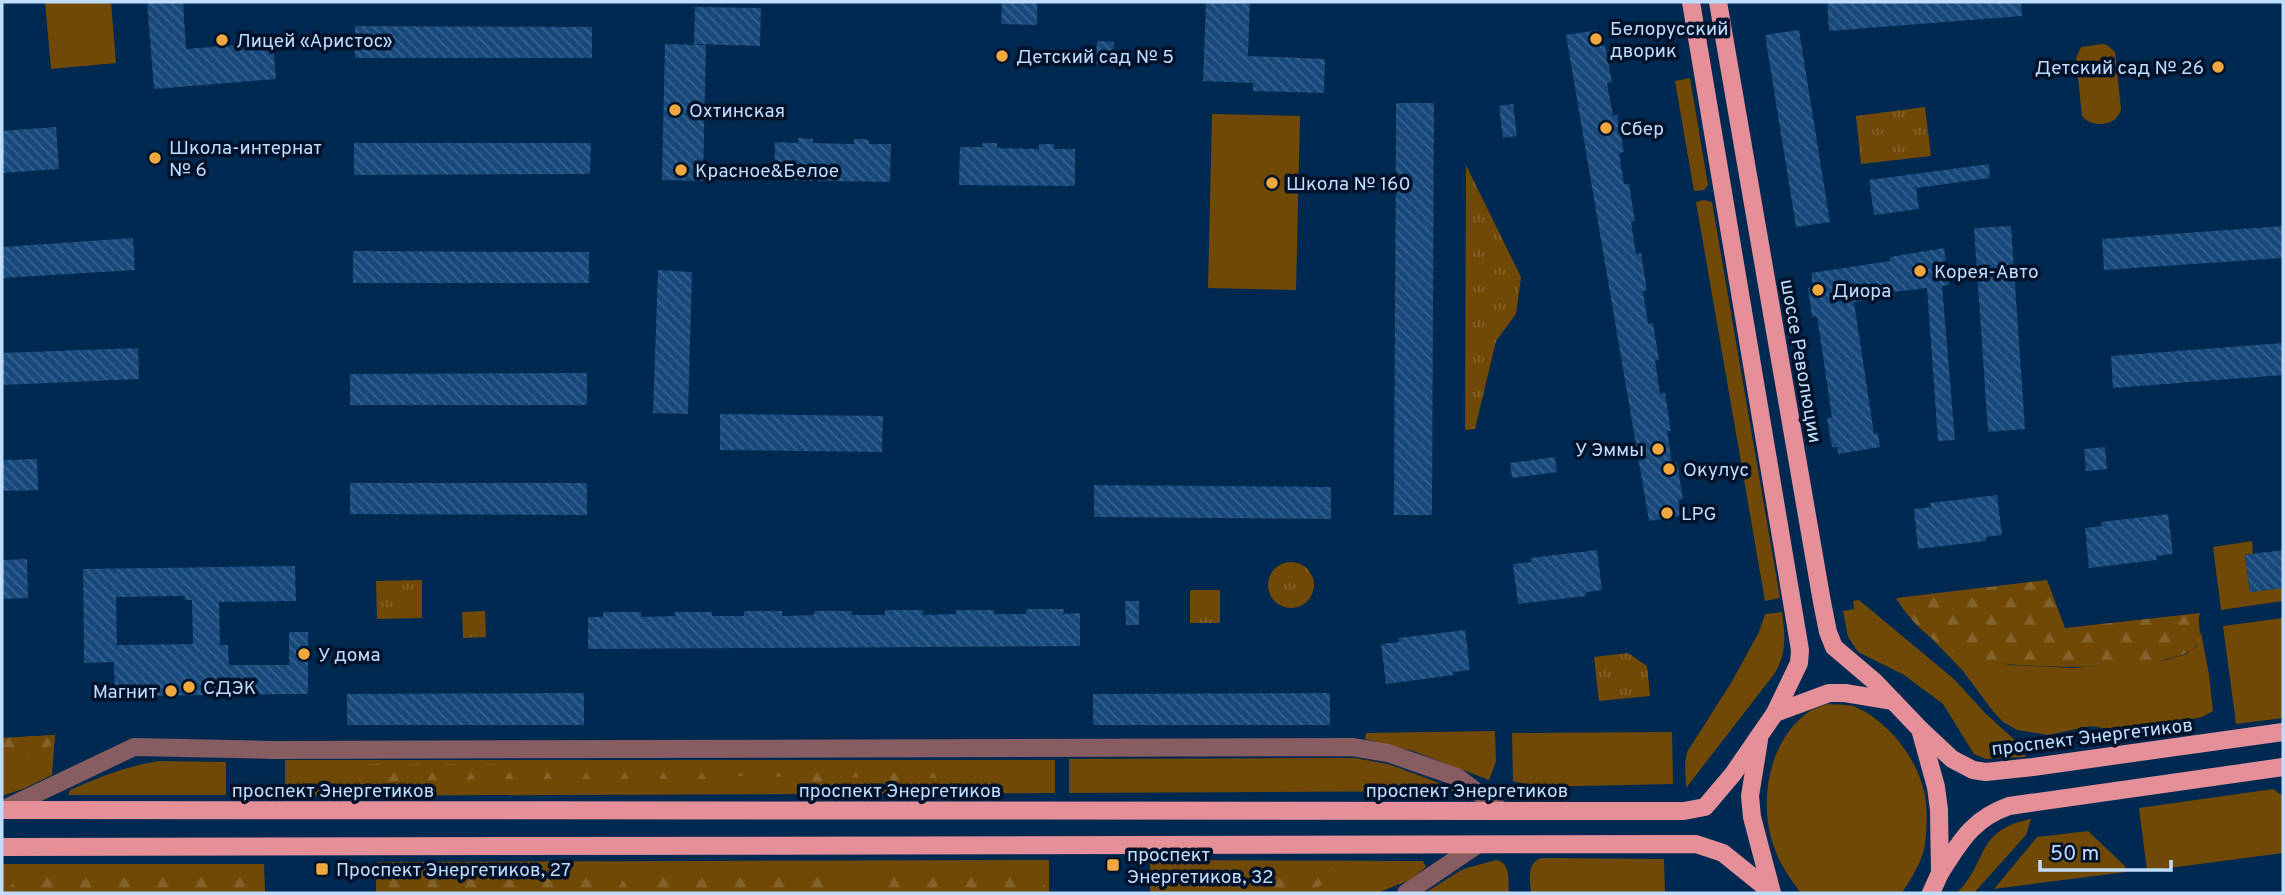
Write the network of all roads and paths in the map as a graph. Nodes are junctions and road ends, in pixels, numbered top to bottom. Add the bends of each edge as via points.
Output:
1 (1691, 2) edge
2 (1718, 2) edge
3 (1893, 701) junction
4 (1775, 713) junction
5 (1920, 729) junction
6 (2283, 732) edge
7 (1760, 733) junction
8 (2283, 767) edge
9 (2, 810) edge
10 (1502, 811) junction
11 (1478, 845) junction
12 (2, 847) edge
13 (1940, 873) junction
14 (1771, 892) edge
15 (1406, 893) edge
16 (1931, 893) edge

1 - 4 main road via 1800,650 1799,663
2 - 3 main road, шоссе Революции via 1828,632 1834,648
3 - 4 main road via 1829,693
3 - 5 main road, шоссе Революции
4 - 7 main road
5 - 6 main road, проспект Энергетиков via 1961,766 1986,772
5 - 13 main road, шоссе Революции via 1937,787
7 - 10 main road, проспект Энергетиков via 1705,807 1684,811
7 - 14 main road via 1750,796
8 - 13 main road via 2009,806 1978,822
9 - 10 main road, проспект Энергетиков
9 - 10 street via 134,747 1352,747 1388,753 1457,777
11 - 12 main road
11 - 14 main road via 1696,844 1723,853
11 - 15 street
13 - 16 main road, шоссе Революции

